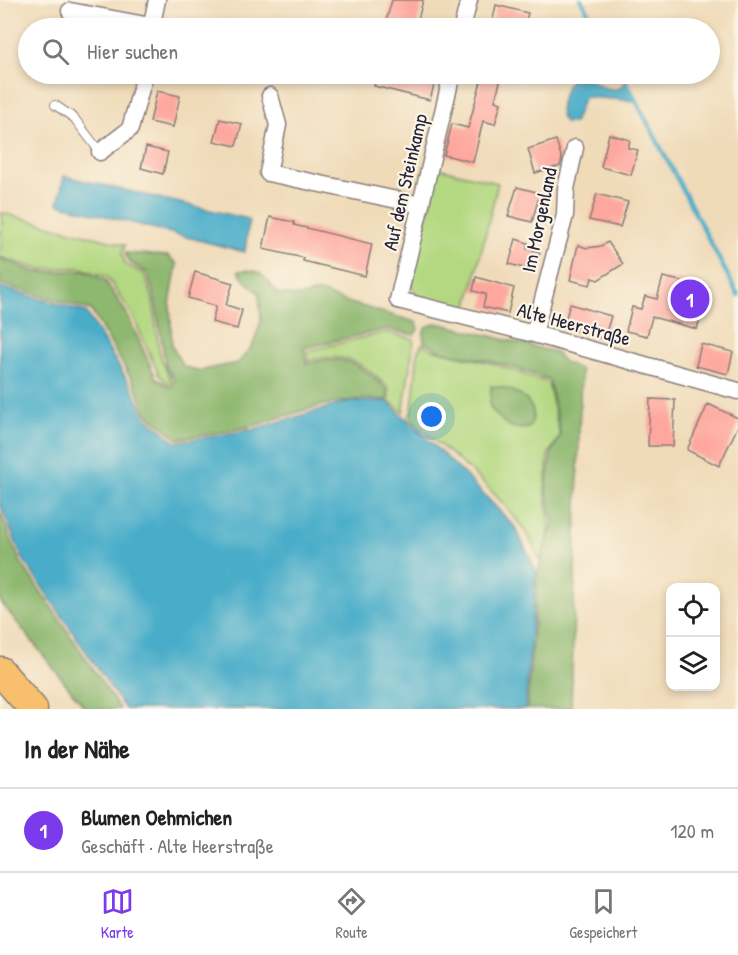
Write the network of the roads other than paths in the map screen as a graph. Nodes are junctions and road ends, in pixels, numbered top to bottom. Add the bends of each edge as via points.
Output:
1 (158, 0) edge
2 (469, 0) edge
3 (70, 11) dead end
4 (105, 18) edge
5 (153, 18) edge
6 (464, 18) edge
7 (142, 84) edge
8 (450, 84) edge
9 (270, 96) dead end
10 (55, 105) dead end
11 (575, 148) dead end
12 (100, 152) joint
13 (421, 205) junction
14 (398, 300) joint
15 (534, 334) junction
16 (738, 391) edge
17 (0, 671) edge
18 (33, 709) edge

1 - 5 street
2 - 6 street
3 - 4 street
7 - 12 street via 130,129
8 - 13 street, Auf dem Steinkamp
9 - 13 street via 278,125 268,173
10 - 12 lane via 74,118
11 - 15 street, Im Morgenland via 565,215
13 - 14 street, Auf dem Steinkamp
14 - 15 street, Alte Heerstraße
15 - 16 street, Alte Heerstraße
17 - 18 highway

